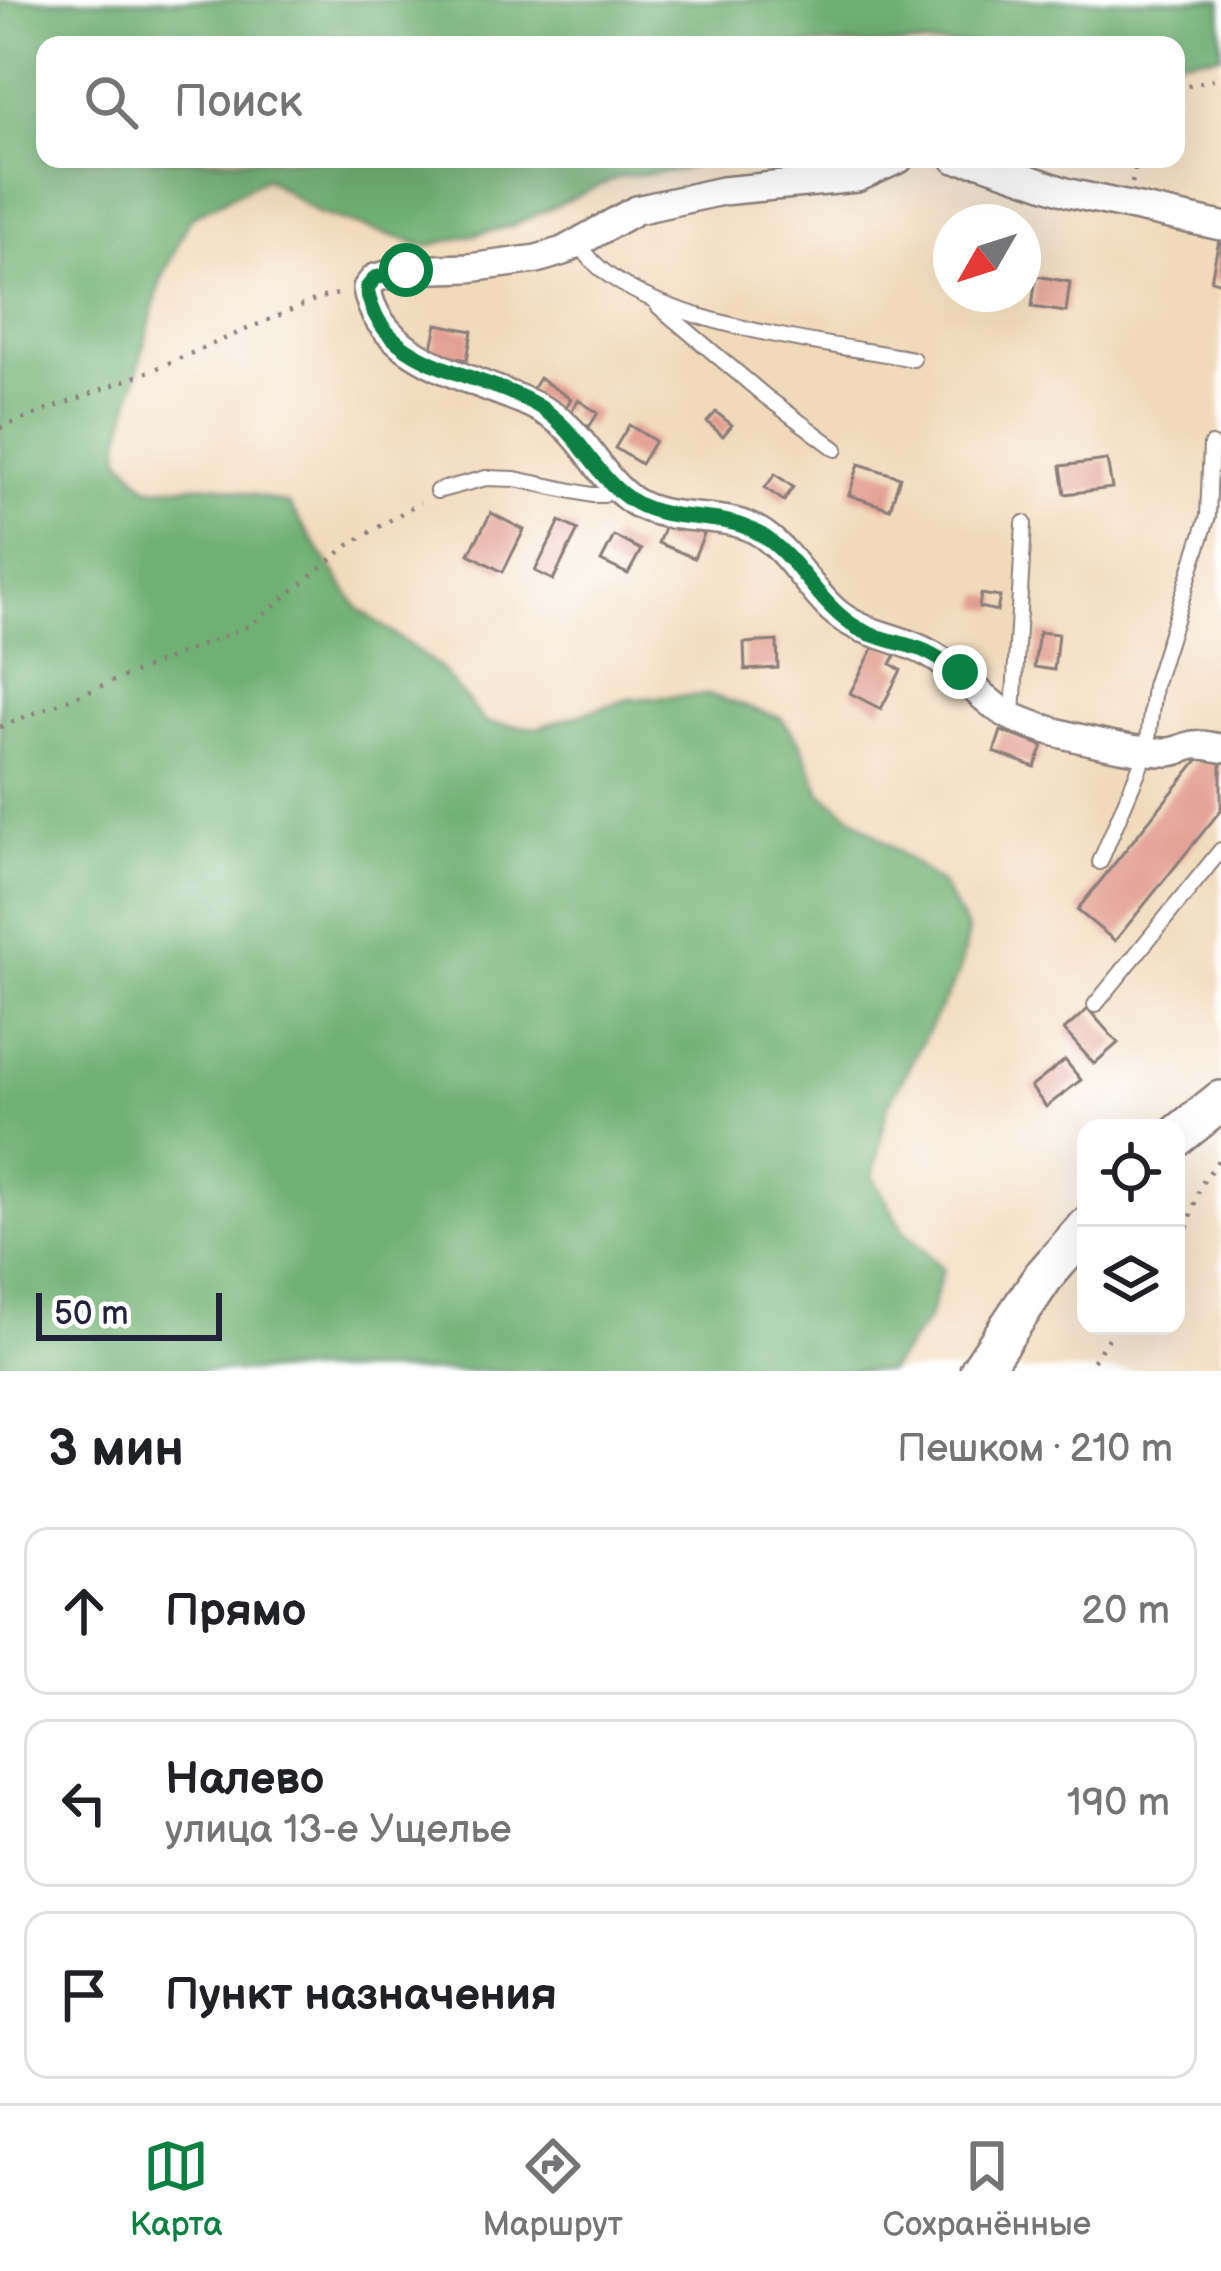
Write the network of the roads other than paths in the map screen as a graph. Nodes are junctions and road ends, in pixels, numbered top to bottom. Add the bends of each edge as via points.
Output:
1 (879, 168) edge
2 (997, 168) edge
3 (1221, 226) edge
4 (579, 242) junction
5 (650, 299) junction
6 (913, 359) dead end
7 (1211, 445) dead end
8 (836, 449) dead end
9 (612, 486) junction
10 (437, 491) road end
11 (1024, 523) dead end
12 (1012, 717) junction
13 (1221, 748) edge
14 (1147, 749) junction
15 (1221, 850) edge
16 (1100, 862) dead end
17 (1095, 1005) dead end
18 (1221, 1101) edge
19 (1185, 1130) edge
20 (1077, 1238) edge
21 (980, 1371) edge

1 - 4 street via 857,178 722,190 636,210
2 - 3 street via 1069,193
4 - 5 lane via 611,280
4 - 9 street via 537,259 406,270 367,288 384,329 434,365 541,407 570,429
5 - 6 lane
5 - 8 lane
7 - 14 lane via 1208,516 1154,686
9 - 10 lane via 592,495 486,478
9 - 12 street via 639,505 740,523 764,536 856,628 925,650
11 - 12 lane
12 - 14 street
13 - 14 street
14 - 16 lane
15 - 17 lane
18 - 19 street
20 - 21 street

